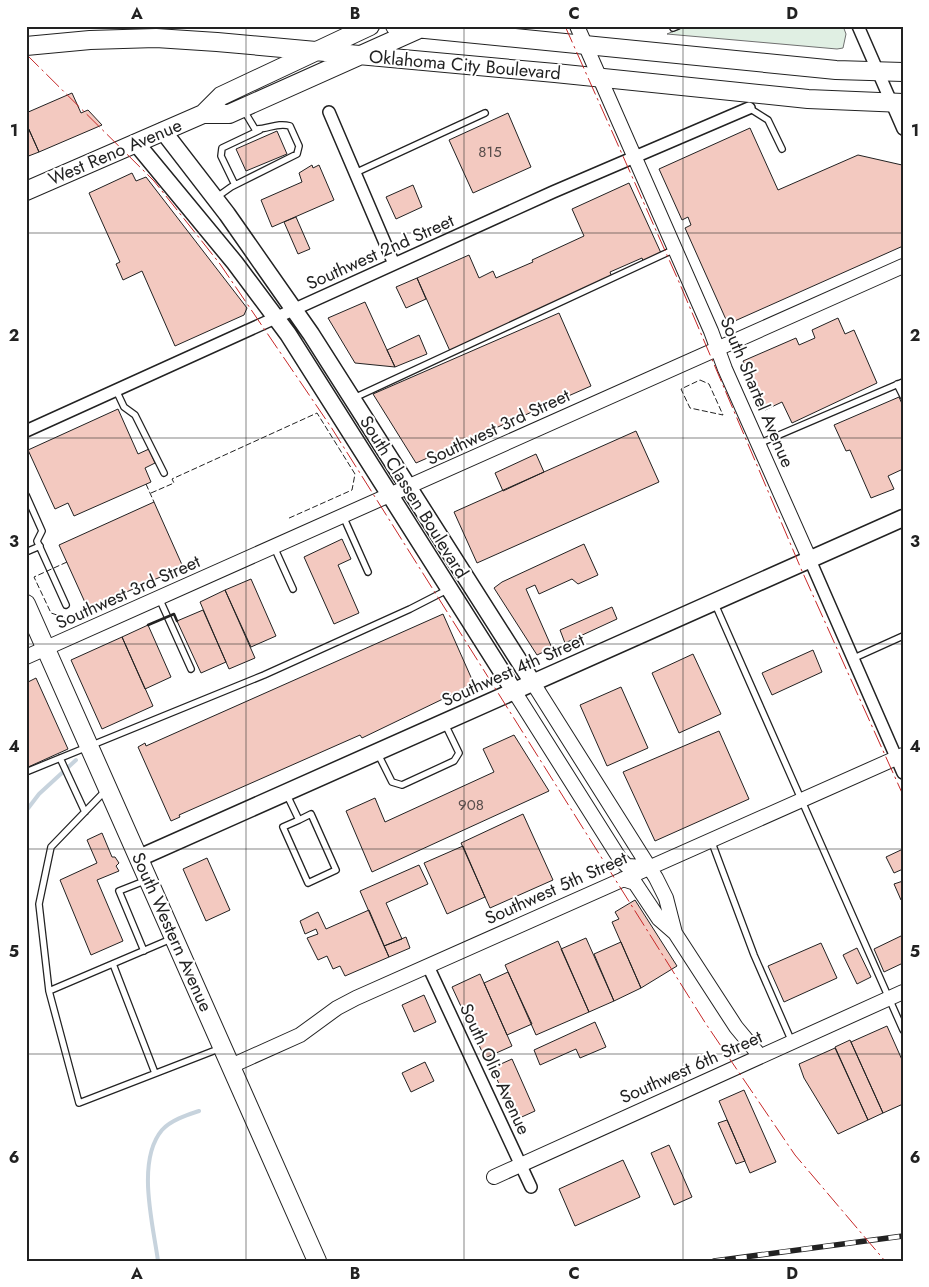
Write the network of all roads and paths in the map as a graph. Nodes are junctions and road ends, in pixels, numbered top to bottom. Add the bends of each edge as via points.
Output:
1 (370, 26) edge
2 (395, 26) edge
3 (577, 26) edge
4 (858, 26) edge
5 (423, 28) edge
6 (585, 44) junction
7 (26, 46) edge
8 (318, 51) junction
9 (362, 55) junction
10 (878, 71) junction
11 (903, 72) edge
12 (600, 78) junction
13 (897, 103) edge
14 (242, 108) junction
15 (749, 108) joint
16 (329, 112) dead end
17 (484, 113) dead end
18 (203, 114) junction
19 (903, 129) edge
20 (262, 130) junction
21 (163, 131) junction
22 (136, 143) junction
23 (782, 149) dead end
24 (634, 158) junction
25 (355, 172) junction
26 (235, 185) junction
27 (26, 191) edge
28 (215, 198) junction
29 (676, 249) junction
30 (394, 264) junction
31 (903, 266) edge
32 (294, 310) junction
33 (276, 318) junction
34 (718, 349) junction
35 (900, 383) edge
36 (116, 390) junction
37 (903, 396) edge
38 (352, 399) junction
39 (26, 431) edge
40 (758, 444) junction
41 (164, 473) dead end
42 (408, 488) junction
43 (26, 495) edge
44 (389, 496) junction
45 (343, 516) junction
46 (903, 518) edge
47 (40, 546) junction
48 (274, 547) junction
49 (26, 552) edge
50 (810, 560) junction
51 (368, 572) dead end
52 (293, 588) dead end
53 (449, 589) junction
54 (160, 598) junction
55 (714, 602) junction
56 (66, 605) dead end
57 (28, 610) edge
58 (903, 636) edge
59 (46, 649) junction
60 (26, 658) edge
61 (852, 659) junction
62 (191, 669) dead end
63 (533, 683) junction
64 (514, 691) junction
65 (444, 722) junction
66 (90, 746) junction
67 (378, 752) junction
68 (900, 756) edge
69 (60, 758) junction
70 (26, 772) edge
71 (903, 773) edge
72 (108, 788) junction
73 (287, 793) junction
74 (800, 799) junction
75 (84, 812) junction
76 (299, 820) junction
77 (711, 839) junction
78 (139, 858) junction
79 (649, 867) junction
80 (623, 878) junction
81 (148, 879) junction
82 (675, 933) junction
83 (174, 938) junction
84 (144, 951) junction
85 (114, 964) junction
86 (428, 966) junction
87 (49, 991) junction
88 (903, 992) edge
89 (888, 998) junction
90 (903, 1030) edge
91 (792, 1042) junction
92 (223, 1047) junction
93 (760, 1056) junction
94 (231, 1066) junction
95 (155, 1073) junction
96 (520, 1165) junction
97 (494, 1177) dead end
98 (531, 1187) dead end
99 (317, 1261) edge

1 - 8 main road, West Reno Avenue
2 - 5 main road, Oklahoma City Boulevard
3 - 6 street, South Shartel Avenue
4 - 10 street
5 - 6 main road, Oklahoma City Boulevard
5 - 9 main road, West Reno Avenue
6 - 10 main road, Oklahoma City Boulevard via 836,70
6 - 12 street, South Shartel Avenue
7 - 8 main road, Oklahoma City Boulevard via 156,38
8 - 9 main road, Oklahoma City Boulevard
8 - 18 main road, West Reno Avenue via 221,96
9 - 12 main road, Oklahoma City Boulevard
9 - 14 main road, West Reno Avenue
10 - 11 main road, Oklahoma City Boulevard
10 - 13 street
12 - 13 main road, Oklahoma City Boulevard via 808,99
12 - 24 street, South Shartel Avenue
13 - 19 street
14 - 18 main road, West Reno Avenue via 229,114
14 - 20 lane via 255,129
15 - 23 lane via 768,120
15 - 24 street, Southwest 2nd Street
16 - 25 street
17 - 25 lane
18 - 21 main road, West Reno Avenue
20 - 26 lane via 222,148 221,156
20 - 26 lane via 283,124 290,126 299,146 297,154
21 - 22 main road, West Reno Avenue
21 - 28 main road, South Classen Boulevard
22 - 27 main road, West Reno Avenue
22 - 33 main road, South Classen Boulevard
24 - 29 street, South Shartel Avenue
24 - 30 street, Southwest 2nd Street
25 - 30 street
26 - 28 lane
28 - 32 main road, South Classen Boulevard
29 - 34 street, South Shartel Avenue
29 - 38 lane
30 - 32 street, Southwest 2nd Street
31 - 34 street, Southwest 3rd Street
32 - 33 street, Southwest 2nd Street
32 - 38 main road, South Classen Boulevard
33 - 36 street, Southwest 2nd Street
33 - 44 main road, South Classen Boulevard
34 - 40 street, South Shartel Avenue
34 - 42 street, Southwest 3rd Street
35 - 37 lane
35 - 40 lane
36 - 39 street, Southwest 2nd Street
36 - 41 lane via 124,407 135,415
38 - 42 main road, South Classen Boulevard
40 - 50 street, South Shartel Avenue
42 - 44 street, Southwest 3rd Street
42 - 63 main road, South Classen Boulevard
43 - 47 lane via 42,531 37,541
44 - 45 street, Southwest 3rd Street
44 - 53 main road, South Classen Boulevard
45 - 48 street, Southwest 3rd Street
45 - 51 lane
46 - 50 main road, Southwest 4th Street
47 - 49 lane
47 - 56 lane
48 - 52 lane
48 - 54 street, Southwest 3rd Street
50 - 55 main road, Southwest 4th Street
50 - 61 street, South Shartel Avenue
53 - 64 main road, South Classen Boulevard
53 - 66 lane via 264,675
54 - 59 street, Southwest 3rd Street
54 - 62 lane
55 - 63 main road, Southwest 4th Street
55 - 74 lane
57 - 59 main road, South Western Avenue
58 - 61 lane
59 - 60 street, Southwest 3rd Street
59 - 66 main road, South Western Avenue
61 - 68 street, South Shartel Avenue
63 - 64 main road, Southwest 4th Street
63 - 79 street, South Classen Boulevard
64 - 65 main road, Southwest 4th Street
64 - 79 street, South Classen Boulevard via 620,859 627,866
65 - 67 main road, Southwest 4th Street
65 - 67 lane via 459,753 454,761 402,786 392,782
66 - 69 lane
66 - 72 main road, South Western Avenue
67 - 73 main road, Southwest 4th Street
68 - 71 street, South Shartel Avenue
68 - 74 street, Southwest 5th Street
69 - 70 lane
69 - 75 lane
72 - 75 lane
72 - 78 main road, South Western Avenue
73 - 76 lane
73 - 78 main road, Southwest 4th Street
74 - 77 street, Southwest 5th Street
74 - 89 lane
75 - 87 lane via 51,847 39,904
76 - 76 lane via 312,814 336,870 308,882 283,827
77 - 79 street, Southwest 5th Street
77 - 91 lane via 754,955
78 - 81 main road, South Western Avenue
79 - 80 street, Southwest 5th Street
79 - 82 street, South Classen Boulevard via 663,891
80 - 82 street, South Classen Boulevard via 635,883 659,919
80 - 86 street, Southwest 5th Street
81 - 83 main road, South Western Avenue
81 - 84 lane via 119,891
82 - 93 street, South Classen Boulevard via 736,1027
83 - 84 lane
83 - 92 main road, South Western Avenue
84 - 85 lane
85 - 87 lane
85 - 95 lane
86 - 94 street, Southwest 5th Street via 337,1008 300,1035
86 - 96 street, South Olie Avenue
87 - 95 lane via 79,1103
88 - 89 street, Southwest 6th Street
89 - 90 lane
89 - 91 street, Southwest 6th Street
91 - 93 street, Southwest 6th Street
92 - 94 main road, South Western Avenue
92 - 95 lane
93 - 96 street, Southwest 6th Street
94 - 99 main road, South Western Avenue
96 - 97 street, Southwest 6th Street
96 - 98 street, South Olie Avenue

